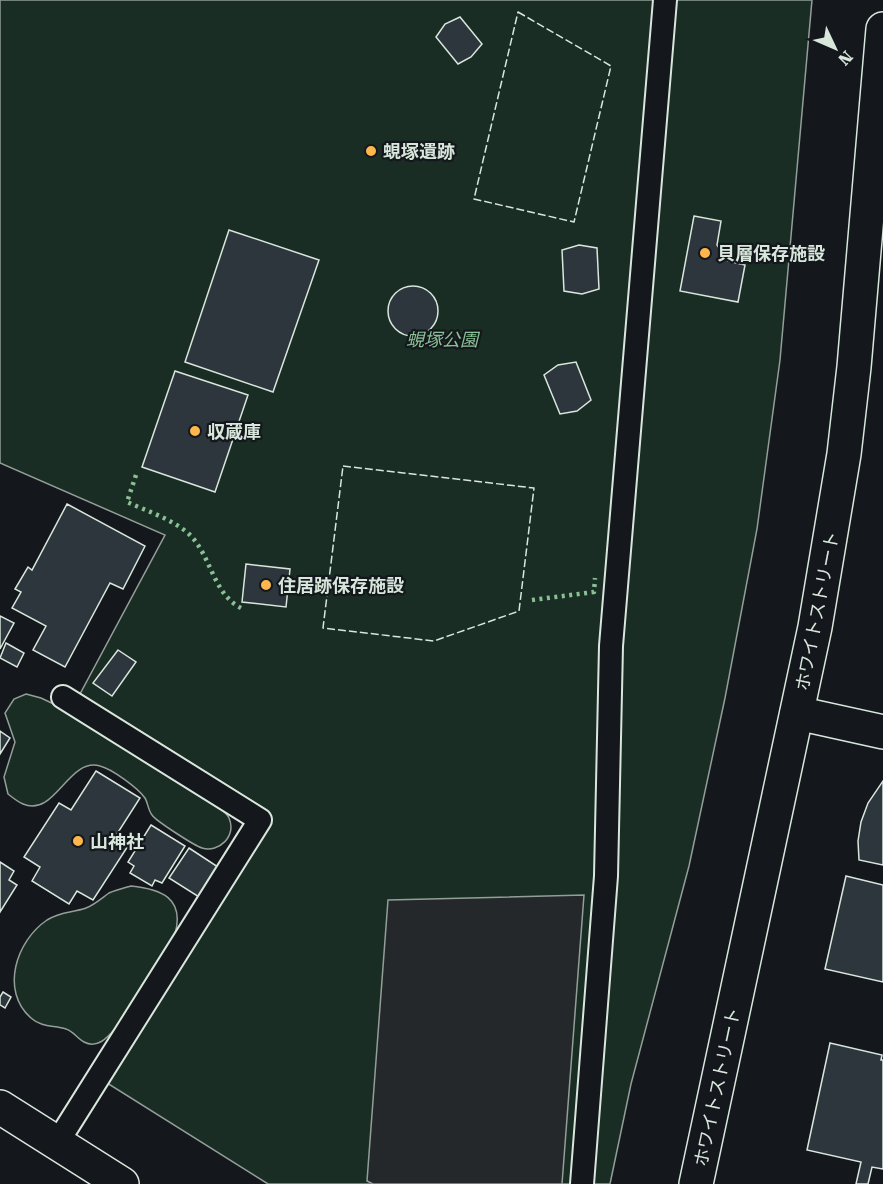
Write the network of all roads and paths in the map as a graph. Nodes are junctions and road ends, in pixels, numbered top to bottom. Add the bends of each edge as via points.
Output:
1 (665, 0) edge
2 (883, 30) edge
3 (63, 697) dead end
4 (797, 713) junction
5 (883, 732) edge
6 (0, 1107) edge
7 (57, 1143) junction
8 (122, 1184) edge
9 (582, 1184) edge
10 (696, 1184) edge

1 - 9 lane via 611,646 606,876
2 - 4 street, ホワイトストリート via 844,454
3 - 7 lane via 260,820
4 - 5 street
4 - 10 street, ホワイトストリート
6 - 7 street
7 - 8 street

